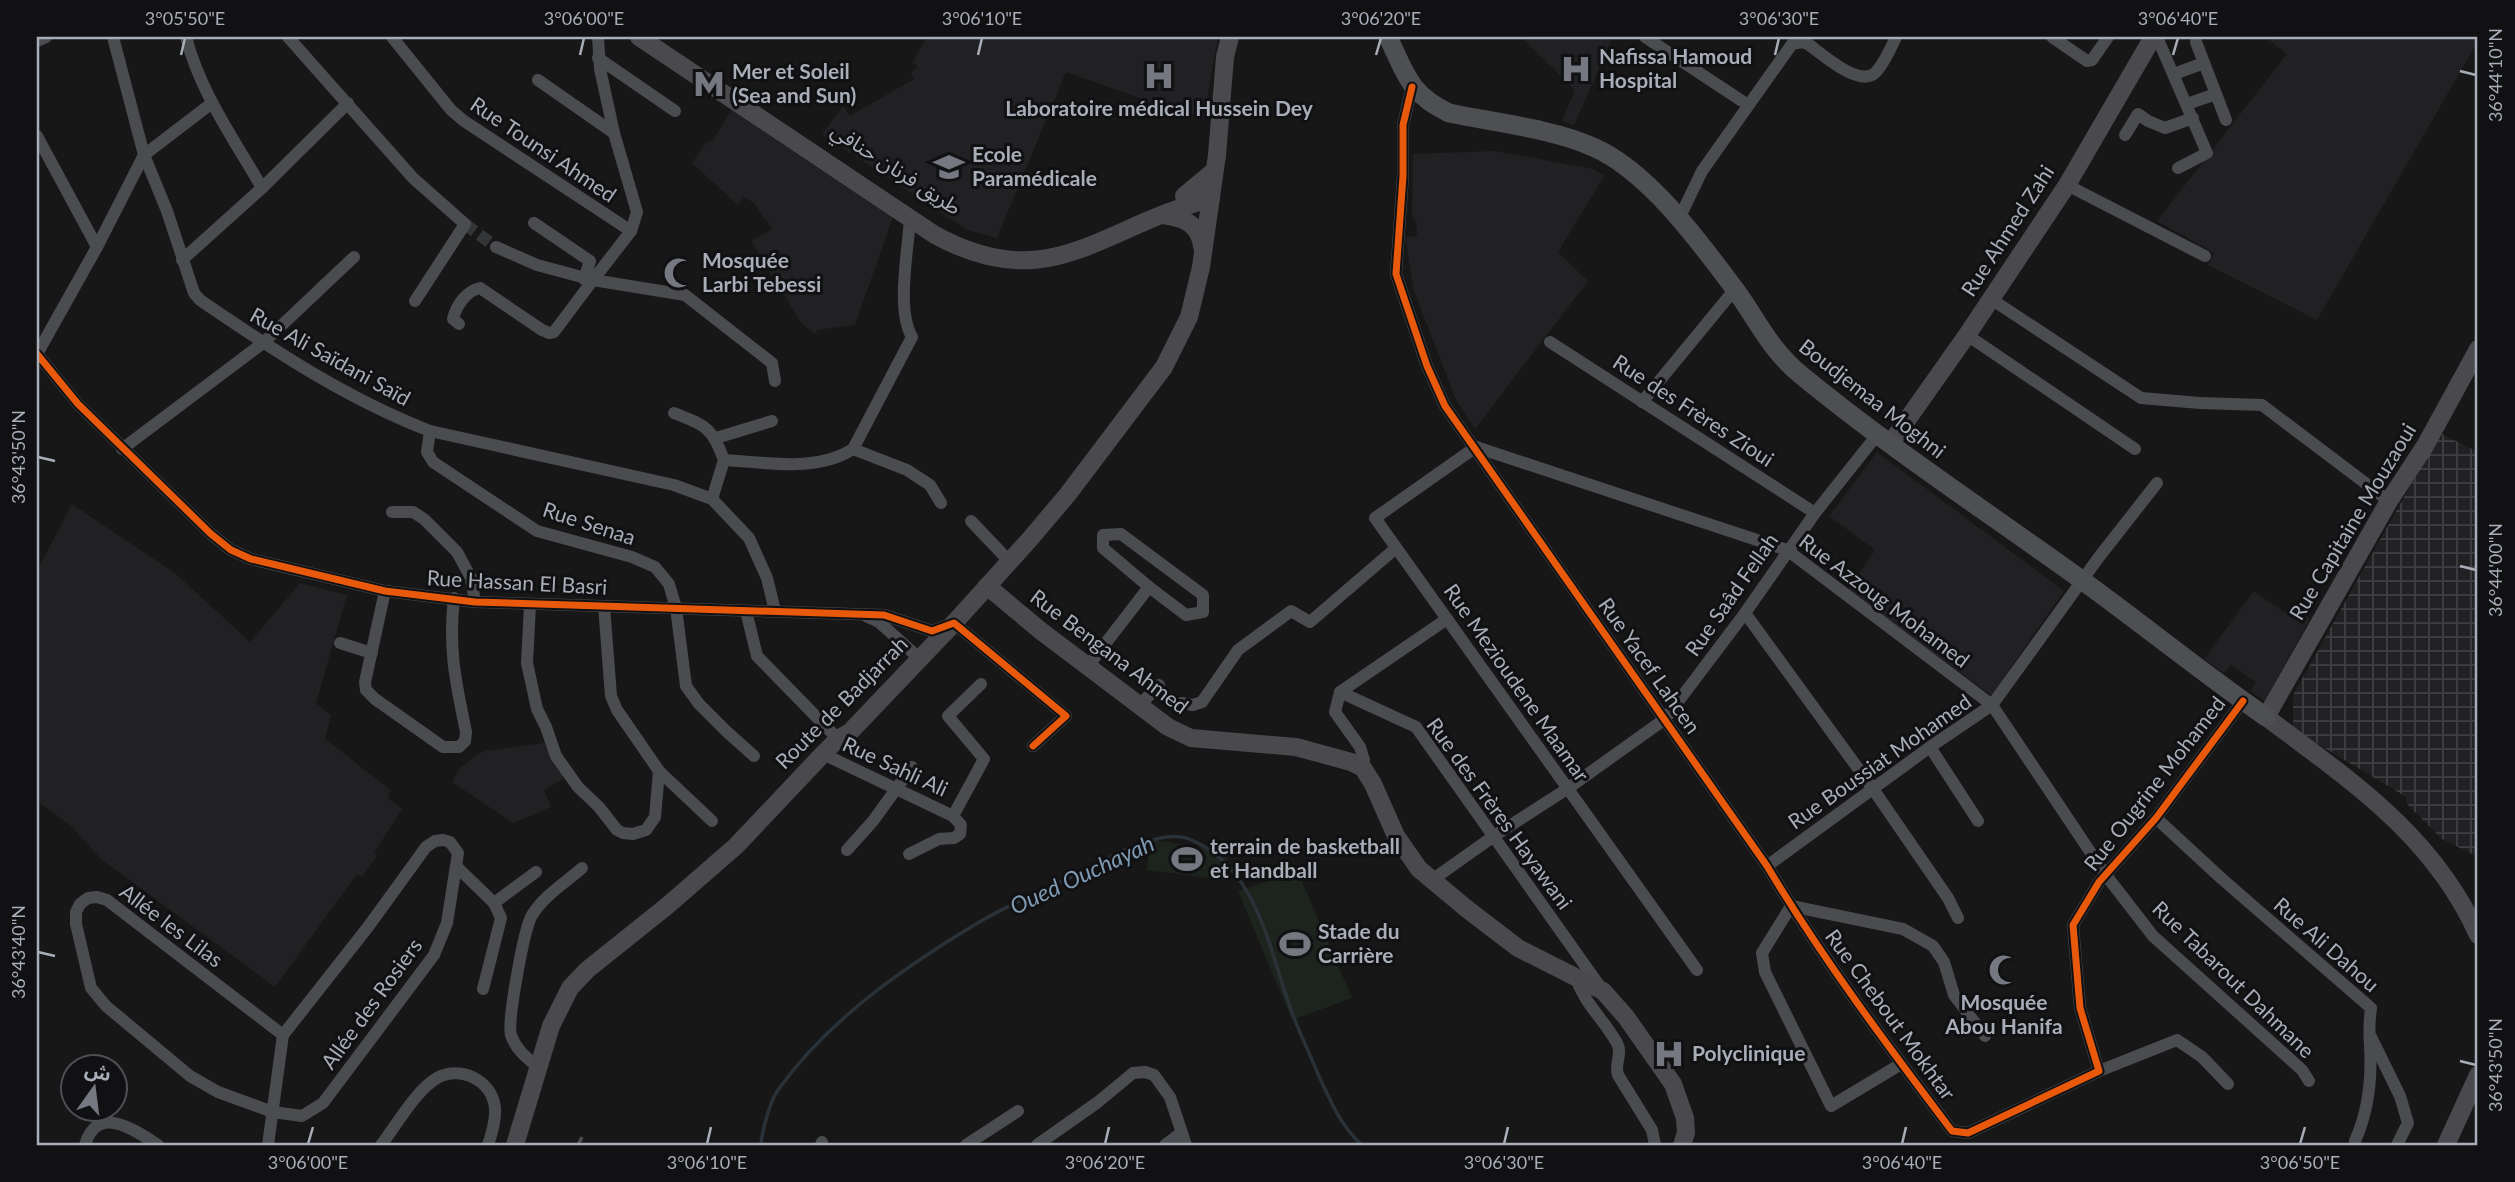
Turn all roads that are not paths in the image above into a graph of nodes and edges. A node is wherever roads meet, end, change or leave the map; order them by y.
1 (46, 37) edge
2 (113, 37) edge
3 (187, 37) edge
4 (288, 37) edge
5 (392, 37) edge
6 (597, 37) edge
7 (639, 37) edge
8 (656, 37) edge
9 (1230, 37) edge
10 (1388, 37) edge
11 (1645, 37) edge
12 (1896, 37) edge
13 (2052, 37) edge
14 (2108, 37) edge
15 (2155, 37) edge
16 (37, 41) edge
17 (2196, 42) dead end
18 (598, 58) junction
19 (2204, 63) junction
20 (2174, 74) junction
21 (538, 80) dead end
22 (1412, 88) junction
23 (2216, 94) junction
24 (212, 103) junction
25 (348, 103) junction
26 (2187, 104) junction
27 (1748, 105) junction
28 (675, 111) dead end
29 (2193, 118) junction
30 (2226, 120) dead end
31 (614, 133) junction
32 (2125, 135) dead end
33 (37, 136) edge
34 (144, 155) junction
35 (2178, 168) dead end
36 (1213, 178) junction
37 (2067, 185) junction
38 (262, 188) junction
39 (1163, 215) junction
40 (910, 219) junction
41 (1679, 219) junction
42 (534, 223) dead end
43 (631, 231) junction
44 (97, 247) junction
45 (496, 247) tunnel mouth
46 (2205, 256) dead end
47 (354, 257) dead end
48 (1203, 257) junction
49 (182, 260) junction
50 (589, 279) junction
51 (1735, 289) junction
52 (1992, 299) junction
53 (415, 301) dead end
54 (459, 324) dead end
55 (1967, 335) junction
56 (1550, 342) dead end
57 (263, 343) junction
58 (2478, 349) edge
59 (37, 354) edge
60 (775, 381) dead end
61 (1642, 402) junction
62 (674, 413) dead end
63 (772, 421) dead end
64 (430, 431) junction
65 (716, 438) junction
66 (1883, 439) junction
67 (1476, 447) junction
68 (122, 449) junction
69 (853, 449) junction
70 (2135, 449) dead end
71 (724, 460) junction
72 (2157, 483) dead end
73 (712, 499) junction
74 (2389, 500) junction
75 (941, 503) dead end
76 (392, 512) dead end
77 (1815, 513) junction
78 (971, 520) dead end
79 (1396, 548) junction
80 (1787, 550) junction
81 (1010, 562) junction
82 (2084, 581) junction
83 (987, 586) junction
84 (1149, 587) junction
85 (385, 591) junction
86 (454, 598) junction
87 (475, 602) junction
88 (530, 605) junction
89 (604, 606) junction
90 (676, 608) junction
91 (746, 611) junction
92 (775, 611) junction
93 (1745, 613) junction
94 (863, 614) junction
95 (1447, 619) junction
96 (954, 623) junction
97 (340, 643) dead end
98 (372, 653) junction
99 (920, 659) junction
100 (1088, 666) junction
101 (981, 684) dead end
102 (1159, 685) dead end
103 (1340, 692) junction
104 (2243, 701) junction
105 (1181, 703) dead end
106 (1992, 705) junction
107 (1139, 706) junction
108 (2266, 717) junction
109 (1665, 719) junction
110 (838, 739) junction
111 (1033, 746) dead end
112 (1930, 747) junction
113 (823, 754) junction
114 (754, 756) dead end
115 (1351, 762) junction
116 (912, 766) dead end
117 (659, 771) junction
118 (898, 789) junction
119 (1567, 789) junction
120 (1873, 789) junction
121 (953, 816) junction
122 (2156, 818) junction
123 (712, 821) dead end
124 (1978, 821) dead end
125 (1494, 836) junction
126 (847, 850) dead end
127 (909, 854) dead end
128 (1767, 866) junction
129 (457, 867) junction
130 (582, 868) dead end
131 (536, 872) dead end
132 (2105, 874) junction
133 (1432, 880) junction
134 (494, 903) junction
135 (1791, 906) junction
136 (1958, 918) dead end
137 (2478, 935) edge
138 (1697, 970) dead end
139 (1575, 976) junction
140 (483, 989) dead end
141 (1603, 991) junction
142 (2368, 1029) junction
143 (283, 1035) junction
144 (1985, 1036) dead end
145 (1901, 1064) junction
146 (539, 1068) junction
147 (2099, 1071) junction
148 (2478, 1075) edge
149 (2309, 1081) dead end
150 (2228, 1084) dead end
151 (2478, 1105) edge
152 (1018, 1111) dead end
153 (273, 1112) junction
154 (1183, 1139) edge
155 (2355, 1142) dead end
156 (85, 1145) edge
157 (158, 1145) edge
158 (268, 1145) edge
159 (381, 1145) edge
160 (488, 1145) edge
161 (515, 1145) edge
162 (966, 1145) edge
163 (1037, 1145) edge
164 (1165, 1145) edge
165 (1655, 1145) edge
166 (1682, 1145) edge
167 (2397, 1145) edge
168 (2446, 1145) edge

1 - 16 street
2 - 34 street, Rue Ali Saïdani Saïd
3 - 24 street
4 - 25 street
5 - 43 street, Rue Tounsi Ahmed
6 - 18 street
7 - 40 main road, طريق فرنان حنافي
8 - 36 main road, طريق فرنان حنافي
9 - 36 main road, Route de Badjarrah
10 - 22 main road, Boudjemaa Moghni
11 - 27 street
12 - 27 street
13 - 14 street
15 - 20 street
15 - 37 main road, Rue Ahmed Zahi
17 - 19 street
18 - 28 street
18 - 31 street
19 - 20 street
19 - 23 street
20 - 26 street
21 - 31 street
22 - 41 main road, Boudjemaa Moghni
22 - 67 street, Rue Yacef Lahcen
23 - 26 street
23 - 30 street
24 - 34 street
24 - 38 street
25 - 38 street
25 - 53 street
26 - 29 street
27 - 41 street
29 - 32 street
29 - 35 street
31 - 43 street
33 - 44 street
34 - 44 street
34 - 49 street, Rue Ali Saïdani Saïd
36 - 39 main road, طريق فرنان حنافي
36 - 48 main road, Route de Badjarrah
37 - 46 street
37 - 52 main road, Rue Ahmed Zahi
38 - 49 street
39 - 40 main road, طريق فرنان حنافي
39 - 48 main road
40 - 69 street
41 - 51 main road, Boudjemaa Moghni
42 - 50 street
43 - 50 street
44 - 59 street
45 - 50 street
47 - 57 street
48 - 81 main road, Route de Badjarrah
49 - 57 street, Rue Ali Saïdani Saïd
50 - 54 street
50 - 60 street
51 - 61 street
51 - 66 main road, Boudjemaa Moghni
52 - 55 main road, Rue Ahmed Zahi
52 - 74 street
55 - 66 main road, Rue Ahmed Zahi
55 - 70 street
56 - 61 street, Rue des Frères Zioui
57 - 64 street, Rue Ali Saïdani Saïd
57 - 68 street
58 - 74 main road, Rue Capitaine Mouzaoui
59 - 68 street, Rue Hassan El Basri
61 - 77 street, Rue des Frères Zioui
62 - 65 street
63 - 65 street
64 - 73 street, Rue Ali Saïdani Saïd
64 - 90 street, Rue Senaa
65 - 71 street
66 - 77 street, Rue Saâd Fellah
66 - 82 main road, Boudjemaa Moghni
67 - 79 street, Rue Mezioudene Maamar
67 - 80 street, Rue Azzoug Mohamed
67 - 109 street, Rue Yacef Lahcen
68 - 85 street, Rue Hassan El Basri
69 - 71 street
69 - 75 street
71 - 73 street
72 - 82 street, Rue Boussiat Mohamed
73 - 92 street, Rue Ali Saïdani Saïd
74 - 108 main road, Rue Capitaine Mouzaoui
76 - 87 street
77 - 80 street, Rue Saâd Fellah
78 - 81 street
79 - 95 street, Rue Mezioudene Maamar
79 - 105 street
80 - 93 street, Rue Saâd Fellah
80 - 106 street, Rue Azzoug Mohamed
81 - 83 main road, Route de Badjarrah
82 - 104 main road, Boudjemaa Moghni
82 - 106 street, Rue Boussiat Mohamed
83 - 96 main road, Route de Badjarrah
83 - 100 main road, Rue Bengana Ahmed
84 - 84 street
84 - 100 street
85 - 86 street, Rue Hassan El Basri
85 - 98 street
86 - 87 street, Rue Hassan El Basri
86 - 98 street
87 - 88 street, Rue Hassan El Basri
88 - 89 street, Rue Hassan El Basri
88 - 117 street
89 - 90 street, Rue Hassan El Basri
89 - 117 street
90 - 91 street, Rue Hassan El Basri
90 - 114 street
91 - 92 street, Rue Hassan El Basri
91 - 110 street
92 - 94 street, Rue Hassan El Basri
93 - 109 street, Rue Saâd Fellah
93 - 120 street
94 - 96 street, Rue Hassan El Basri
94 - 99 street
95 - 103 street
95 - 119 street, Rue Mezioudene Maamar
96 - 99 main road, Route de Badjarrah
96 - 111 street
97 - 98 street
99 - 110 main road, Route de Badjarrah
100 - 107 main road, Rue Bengana Ahmed
101 - 121 street, Rue Sahli Ali
102 - 107 street
103 - 115 street
103 - 125 street, Rue des Frères Hayawani
104 - 108 main road, Boudjemaa Moghni
104 - 122 street, Rue Ougrine Mohamed
106 - 112 street, Rue Boussiat Mohamed
106 - 132 street, Rue Azzoug Mohamed
107 - 115 main road, Rue Bengana Ahmed
108 - 137 main road
109 - 119 street, Rue Saâd Fellah
109 - 128 street, Rue Yacef Lahcen
110 - 113 main road, Route de Badjarrah
112 - 120 street, Rue Boussiat Mohamed
112 - 124 street
113 - 118 street, Rue Sahli Ali
113 - 146 main road, Route de Badjarrah
115 - 133 main road
116 - 118 street
117 - 123 street
118 - 121 street, Rue Sahli Ali
118 - 126 street
119 - 125 street, Rue Saâd Fellah
119 - 138 street, Rue Mezioudene Maamar
120 - 128 street, Rue Boussiat Mohamed
120 - 136 street
121 - 127 street
122 - 132 street, Rue Ougrine Mohamed
122 - 142 street, Rue Ali Dahou
125 - 133 street, Rue Saâd Fellah
125 - 141 street, Rue des Frères Hayawani
128 - 135 street, Rue Yacef Lahcen
129 - 134 street
129 - 143 street
129 - 153 street, Allée des Rosiers
130 - 146 street
131 - 134 street
132 - 147 street, Rue Ougrine Mohamed
132 - 149 street, Rue Tabarout Dahmane
133 - 139 main road
134 - 140 street
135 - 144 street
135 - 145 street, Rue Chebout Mokhtar
135 - 145 street
139 - 141 main road
139 - 165 street
141 - 166 main road
142 - 155 street, Rue Ali Dahou
142 - 167 street
143 - 153 street
143 - 153 street, Allée les Lilas
145 - 147 street, Rue Chebout Mokhtar
146 - 161 main road, Route de Badjarrah
147 - 150 street
148 - 168 main road
151 - 168 main road
152 - 162 street
153 - 158 street
154 - 163 street
154 - 164 street
156 - 157 street
159 - 160 street

